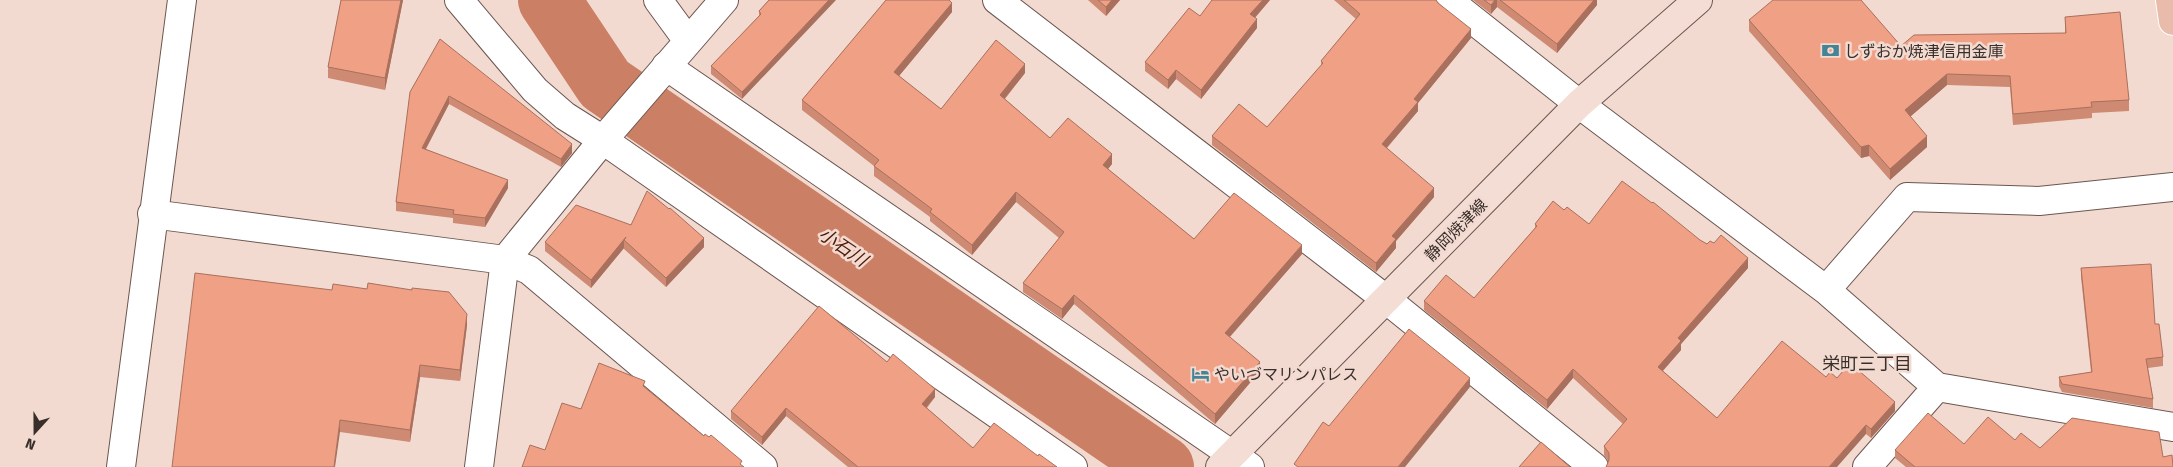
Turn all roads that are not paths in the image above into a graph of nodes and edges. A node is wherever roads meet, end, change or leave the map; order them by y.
1 (182, 0) edge
2 (459, 0) edge
3 (658, 0) edge
4 (724, 0) edge
5 (997, 0) edge
6 (1448, 0) edge
7 (1698, 0) edge
8 (2170, 0) edge
9 (2173, 21) edge
10 (688, 41) junction
11 (663, 70) junction
12 (1579, 104) junction
13 (608, 135) junction
14 (2173, 187) edge
15 (152, 214) junction
16 (505, 260) junction
17 (1826, 290) junction
18 (1387, 300) junction
19 (1937, 387) junction
20 (2173, 427) edge
21 (1232, 463) edge
22 (120, 467) edge
23 (479, 467) edge
24 (763, 467) edge
25 (1073, 467) edge
26 (1594, 467) edge
27 (1867, 467) edge

1 - 15 street
2 - 13 street
3 - 10 street
4 - 10 street
5 - 18 street
6 - 12 street
7 - 12 main road, 静岡焼津線
8 - 9 main road
10 - 11 street
11 - 13 street
11 - 21 street
12 - 17 street
12 - 18 main road, 静岡焼津線
13 - 16 street
13 - 25 street
14 - 17 street
15 - 16 street
15 - 22 street
16 - 23 street
16 - 24 street
17 - 19 street
18 - 21 main road, 静岡焼津線
18 - 26 street
19 - 20 street
19 - 27 street

